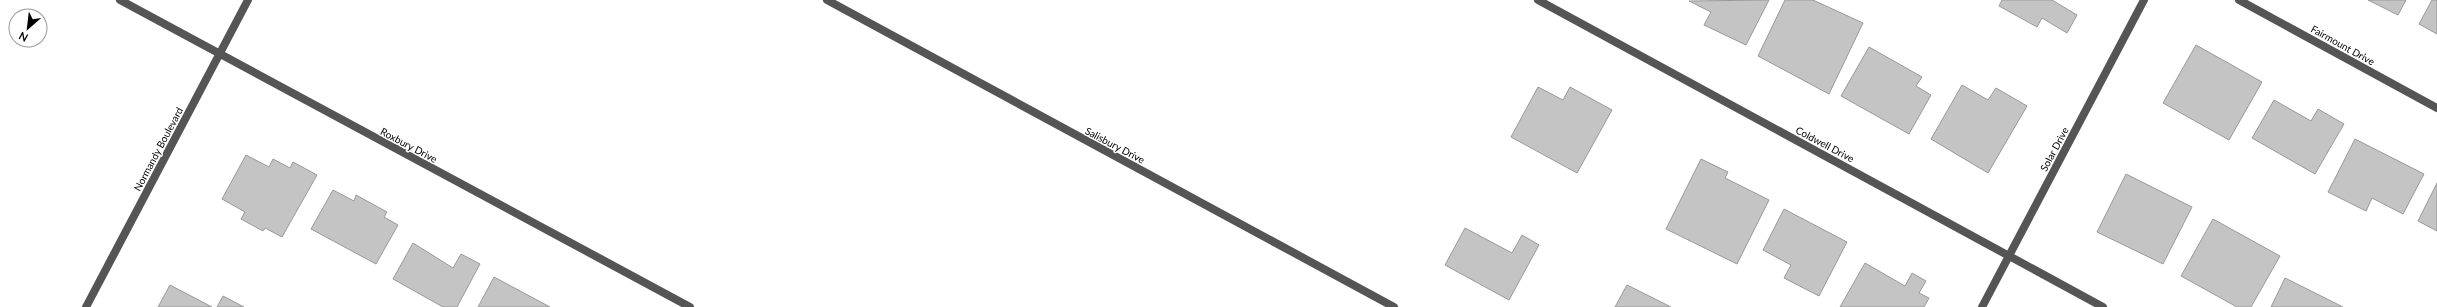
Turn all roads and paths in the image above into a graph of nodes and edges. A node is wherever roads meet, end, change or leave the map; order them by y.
1 (120, 0) edge
2 (248, 0) edge
3 (827, 0) edge
4 (1538, 0) edge
5 (2144, 0) edge
6 (2239, 0) edge
7 (219, 54) junction
8 (2437, 108) edge
9 (2010, 256) junction
10 (86, 307) edge
11 (690, 307) edge
12 (1394, 307) edge
13 (1982, 307) edge
14 (2103, 307) edge

1 - 7 street, Roxbury Drive
2 - 7 street, Normandy Boulevard
3 - 12 street, Salisbury Drive
4 - 9 street, Coldwell Drive
5 - 9 street, Solar Drive
6 - 8 street, Fairmount Drive
7 - 10 street, Normandy Boulevard
7 - 11 street, Roxbury Drive
9 - 13 street, Solar Drive
9 - 14 street, Coldwell Drive

